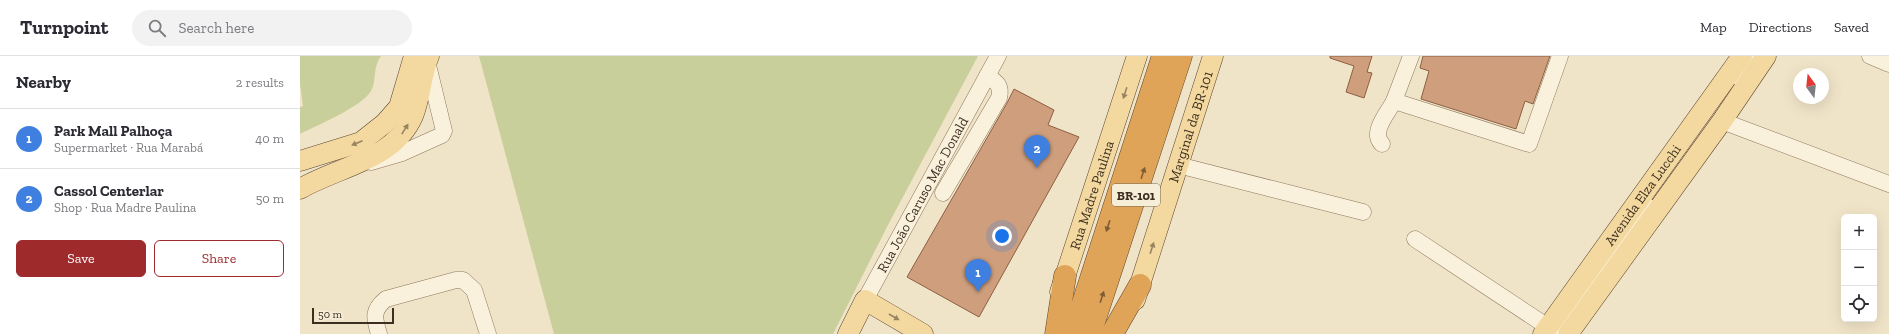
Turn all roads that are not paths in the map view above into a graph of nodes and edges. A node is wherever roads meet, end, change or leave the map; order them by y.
1 (998, 56) edge
2 (1137, 56) edge
3 (1163, 56) edge
4 (1181, 56) edge
5 (1213, 56) edge
6 (1411, 56) edge
7 (1560, 56) edge
8 (1742, 56) edge
9 (1754, 56) edge
10 (1766, 56) edge
11 (1870, 56) edge
12 (423, 58) edge
13 (1889, 64) edge
14 (987, 76) junction
15 (1394, 101) junction
16 (1722, 121) junction
17 (1382, 144) dead end
18 (300, 161) edge
19 (1178, 165) junction
20 (348, 167) junction
21 (1889, 184) edge
22 (300, 189) edge
23 (943, 193) dead end
24 (1364, 212) dead end
25 (1625, 237) junction
26 (1415, 240) dead end
27 (1065, 276) junction
28 (1140, 285) junction
29 (865, 300) junction
30 (1549, 332) edge
31 (379, 334) edge
32 (488, 334) edge
33 (848, 334) edge
34 (923, 334) edge
35 (1046, 334) edge
36 (1056, 334) edge
37 (1073, 334) edge
38 (1090, 334) edge
39 (1112, 334) edge
40 (1124, 334) edge
41 (1568, 334) edge

1 - 14 street, Rua João Caruso Mac Donald
2 -> 27 main road, Rua Madre Paulina
3 -> 37 highway, BR-101
38 -> 4 highway, BR-101
5 - 19 main road, Marginal da BR-101
6 - 15 street
7 - 15 street
8 - 25 main road, Avenida Elza Lucchi
9 - 25 street
10 - 16 main road, Avenida Elza Lucchi
11 - 13 street
12 -> 18 main road
20 -> 12 main road
12 - 20 street
14 - 23 street
14 - 29 street, Rua João Caruso Mac Donald
15 - 17 street
16 - 21 street
16 - 25 main road, Avenida Elza Lucchi
19 - 24 street
28 -> 19 main road, Marginal da BR-101
20 - 22 main road
25 - 30 main road, Avenida Elza Lucchi
25 - 41 main road, Avenida Elza Lucchi
26 - 30 street
27 - 35 main road, Rua Madre Paulina
27 - 36 highway
28 - 39 highway
28 - 40 main road, Marginal da BR-101
29 - 33 main road, Rua João Caruso Mac Donald
29 -> 34 main road
31 - 32 street

